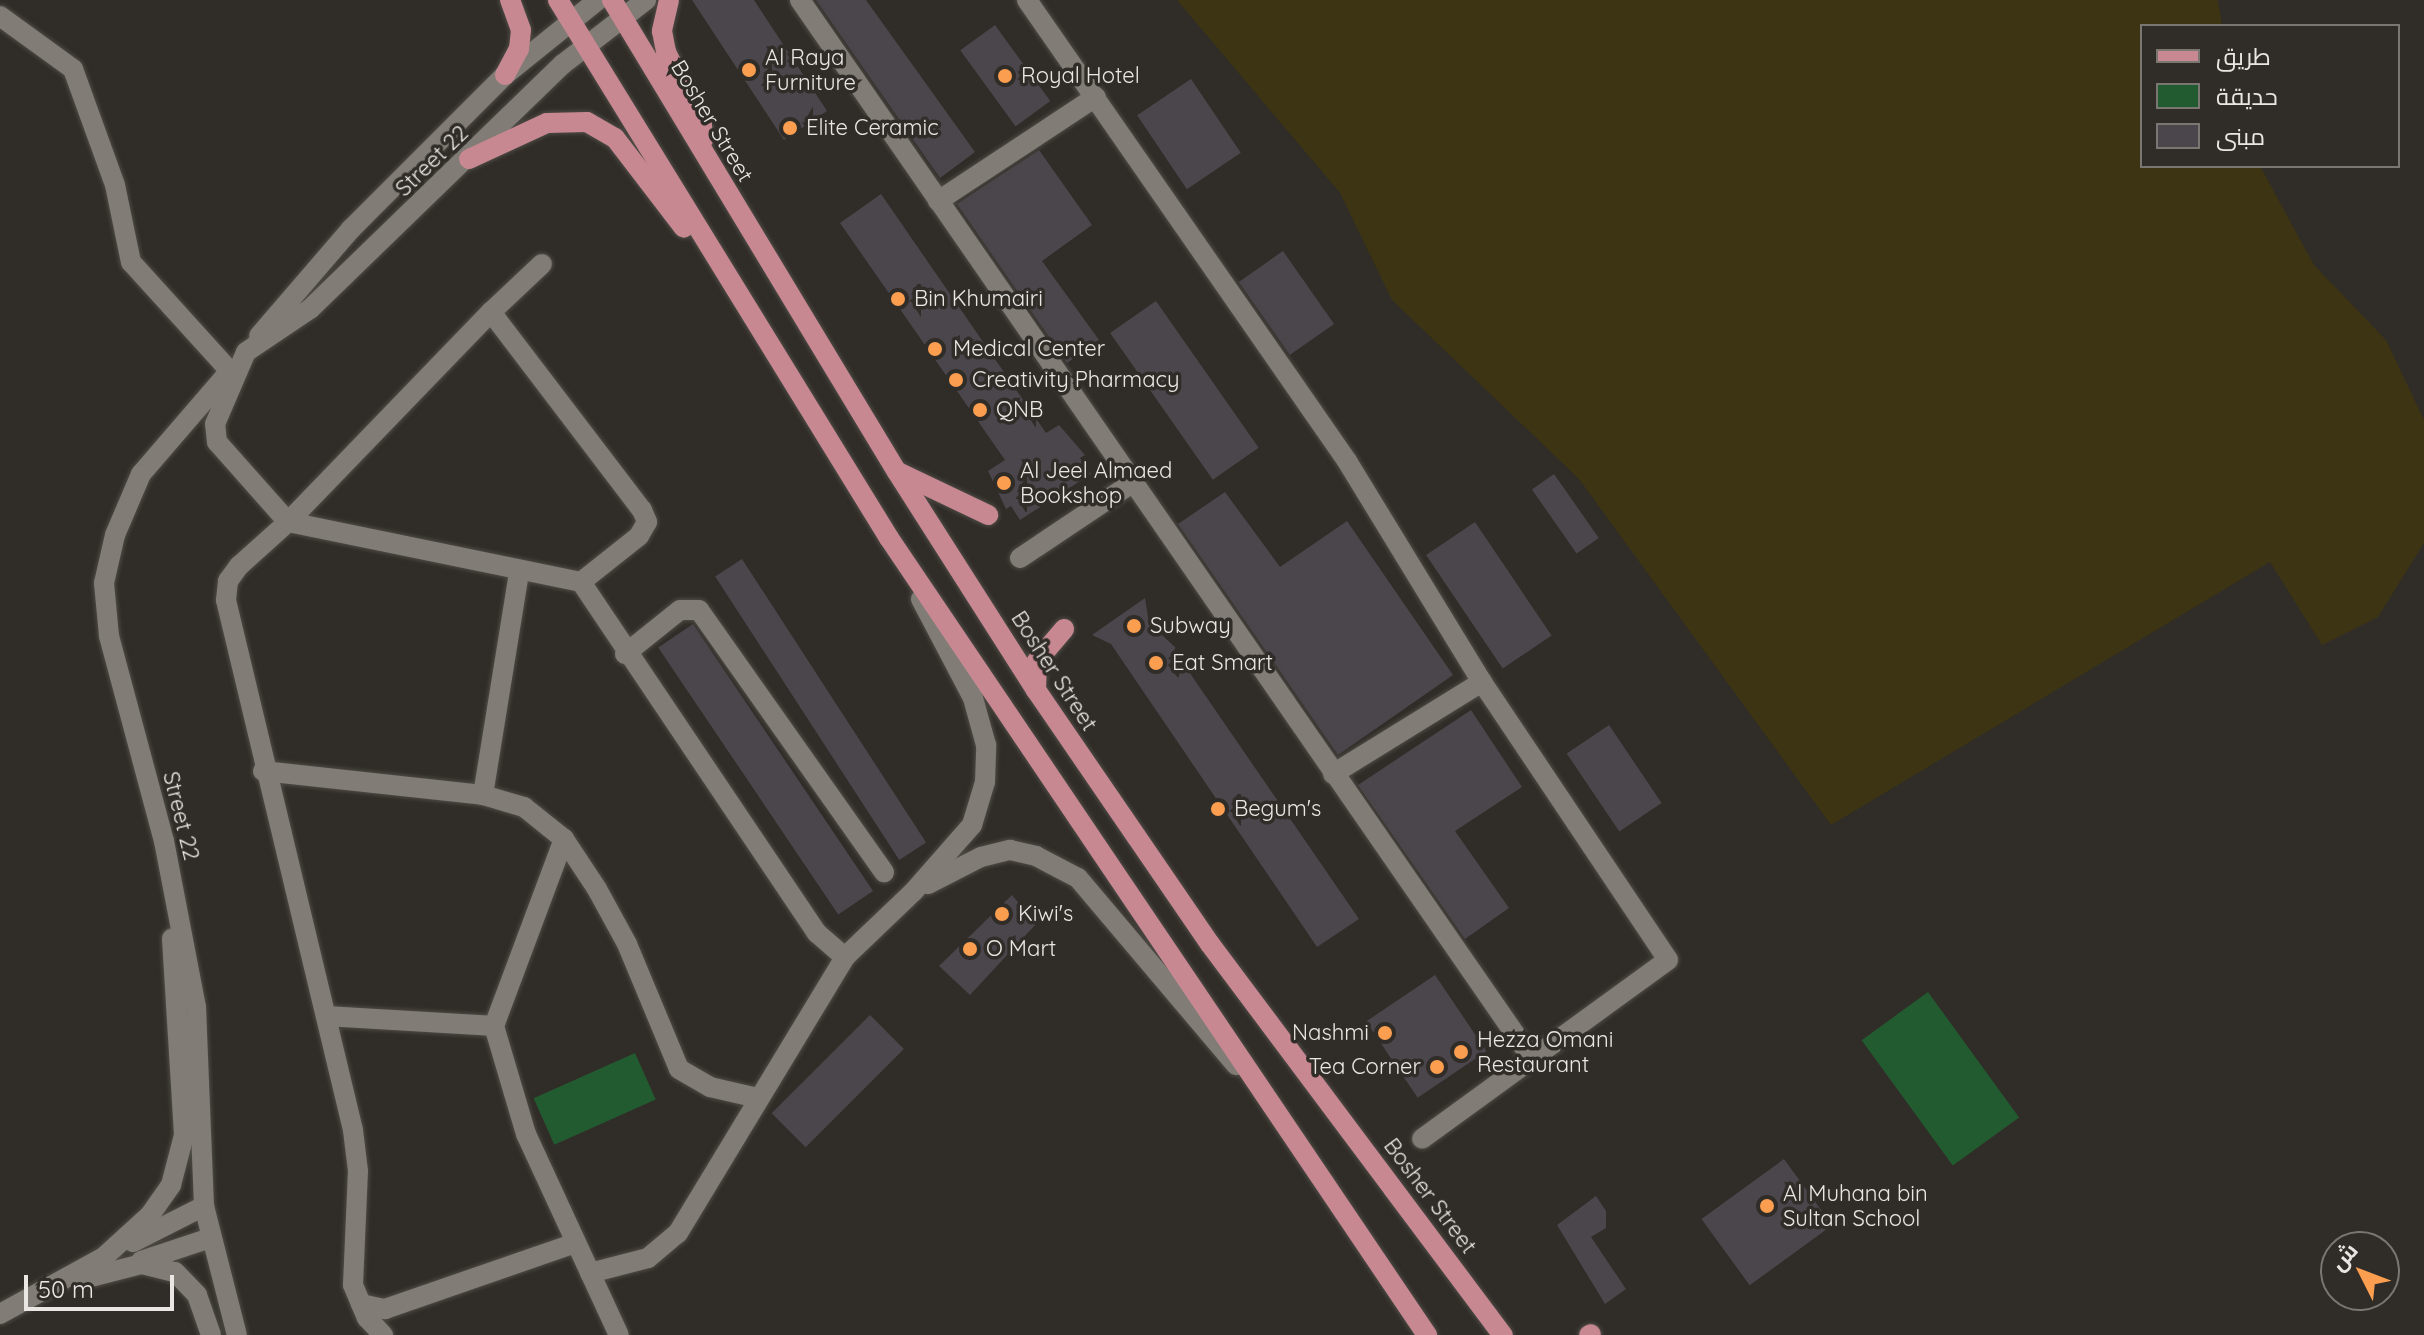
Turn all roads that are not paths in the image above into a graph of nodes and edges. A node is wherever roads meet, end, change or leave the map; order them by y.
1 (510, 0) edge
2 (558, 0) edge
3 (598, 0) edge
4 (612, 0) edge
5 (646, 0) edge
6 (669, 0) edge
7 (800, 0) edge
8 (1027, 0) edge
9 (0, 16) edge
10 (571, 19) junction
11 (622, 19) junction
12 (586, 44) junction
13 (505, 75) junction
14 (1096, 97) junction
15 (704, 156) junction
16 (469, 159) junction
17 (938, 201) junction
18 (542, 264) dead end
19 (491, 312) junction
20 (756, 326) junction
21 (246, 352) junction
22 (230, 371) junction
23 (897, 472) junction
24 (1135, 481) junction
25 (988, 515) dead end
26 (288, 522) junction
27 (889, 538) junction
28 (1020, 558) dead end
29 (519, 572) junction
30 (581, 582) junction
31 (1064, 629) dead end
32 (625, 654) junction
33 (1482, 682) junction
34 (1036, 690) junction
35 (263, 771) junction
36 (1333, 774) junction
37 (483, 795) junction
38 (564, 839) junction
39 (164, 841) junction
40 (884, 872) dead end
41 (914, 891) junction
42 (845, 957) junction
43 (327, 1016) junction
44 (494, 1026) junction
45 (1533, 1060) junction
46 (1262, 1096) junction
47 (758, 1098) junction
48 (1422, 1139) dead end
49 (204, 1206) junction
50 (210, 1238) junction
51 (573, 1244) junction
52 (104, 1257) junction
53 (126, 1266) junction
54 (590, 1273) junction
55 (60, 1286) junction
56 (361, 1304) junction
57 (1484, 1307) junction
58 (0, 1314) edge
59 (211, 1335) edge
60 (237, 1335) edge
61 (383, 1335) edge
62 (619, 1335) edge
63 (1427, 1335) edge
64 (1503, 1335) edge
65 (1515, 1335) edge

1 - 13 main road
2 - 10 main road
3 - 10 street, Street 22
4 - 11 main road, Bosher Street
5 - 11 street, Street 22
6 - 15 main road
7 - 17 street
8 - 14 street
9 - 22 street
10 - 12 main road
10 - 13 street, Street 22
11 - 12 street, Street 22
11 - 15 main road, Bosher Street
12 - 16 street, Street 22
12 - 20 main road
13 - 21 street, Street 22
14 - 17 street
14 - 33 street
15 - 23 main road, Bosher Street
16 - 20 main road
16 - 21 street, Street 22
17 - 24 street
18 - 19 street
19 - 26 street
19 - 30 street
20 - 27 main road
21 - 22 street, Street 22
21 - 26 street
22 - 39 street, Street 22
23 - 25 main road
23 - 34 main road, Bosher Street
24 - 28 street
24 - 36 street
26 - 29 street
26 - 35 street
27 - 41 street
27 - 46 main road
29 - 30 street
29 - 37 street
30 - 32 street
31 - 34 main road
32 - 40 street
32 - 42 street
33 - 36 street
33 - 45 street
34 - 57 main road, Bosher Street
35 - 37 street
35 - 43 street
36 - 45 street
37 - 38 street
38 - 44 street
38 - 47 street
39 - 49 street, Street 22
39 - 52 street
41 - 42 street
41 - 46 street
42 - 47 street
43 - 44 street
43 - 56 street
44 - 51 street
45 - 48 street
46 - 63 main road
47 - 54 street
49 - 50 street, Street 22
49 - 52 street
50 - 53 street
50 - 60 street, Street 22
51 - 54 street
51 - 56 street
52 - 55 street
53 - 55 street
53 - 59 street
54 - 62 street
55 - 58 street
56 - 61 street
57 - 64 main road, Bosher Street
57 - 65 main road

